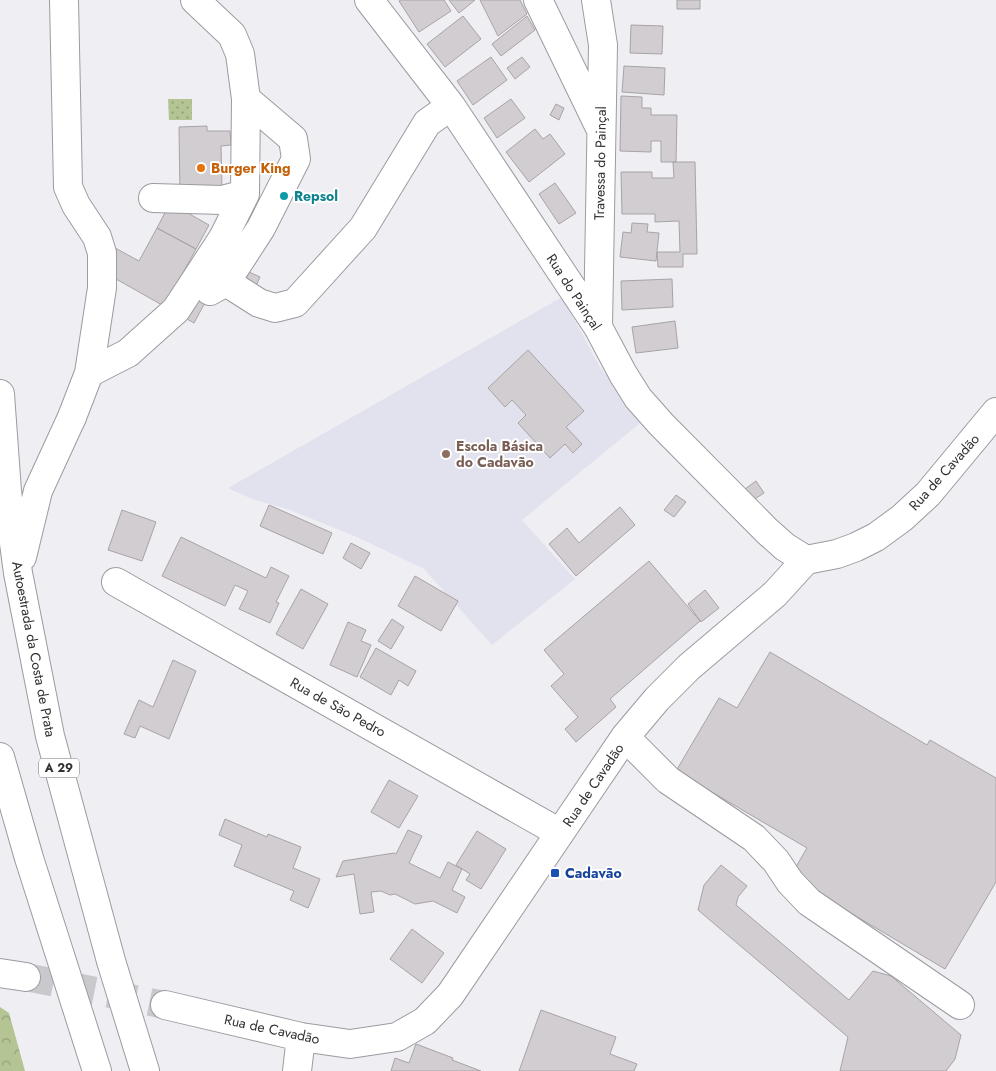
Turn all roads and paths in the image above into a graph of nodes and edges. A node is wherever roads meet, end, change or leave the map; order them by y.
1 (64, 0) edge
2 (195, 0) edge
3 (369, 0) edge
4 (538, 0) edge
5 (596, 0) edge
6 (246, 99) junction
7 (450, 106) junction
8 (600, 130) junction
9 (245, 194) junction
10 (153, 198) dead end
11 (226, 282) junction
12 (176, 310) junction
13 (598, 327) junction
14 (89, 373) junction
15 (0, 394) edge
16 (996, 412) edge
17 (806, 560) junction
18 (18, 573) junction
19 (116, 582) dead end
20 (625, 737) junction
21 (0, 757) edge
22 (560, 833) junction
23 (0, 973) edge
24 (26, 977) tunnel mouth
25 (165, 1005) tunnel mouth
26 (960, 1005) dead end
27 (301, 1037) junction
28 (97, 1071) edge
29 (144, 1071) edge
30 (297, 1071) edge

1 - 14 main road
2 - 6 main road
3 - 7 main road, Rua do Painçal
4 - 8 main road
5 - 8 main road, Travessa do Painçal
6 - 9 main road
6 - 11 main road
7 - 11 main road
7 - 13 main road, Rua do Painçal
8 - 13 main road, Travessa do Painçal
9 - 10 main road
9 - 12 main road
11 - 12 main road
12 - 14 main road
13 - 17 main road, Rua do Painçal
14 - 18 main road
15 - 18 main road, Autoestrada da Costa de Prata / A 29
16 - 17 main road, Rua de Cavadão
17 - 20 main road, Rua de Cavadão
18 - 29 main road, Autoestrada da Costa de Prata / A 29
19 - 22 main road, Rua de São Pedro
20 - 22 main road, Rua de Cavadão
20 - 26 main road
21 - 28 main road
22 - 27 main road, Rua de Cavadão
23 - 24 main road
25 - 27 main road, Rua de Cavadão
27 - 30 main road

